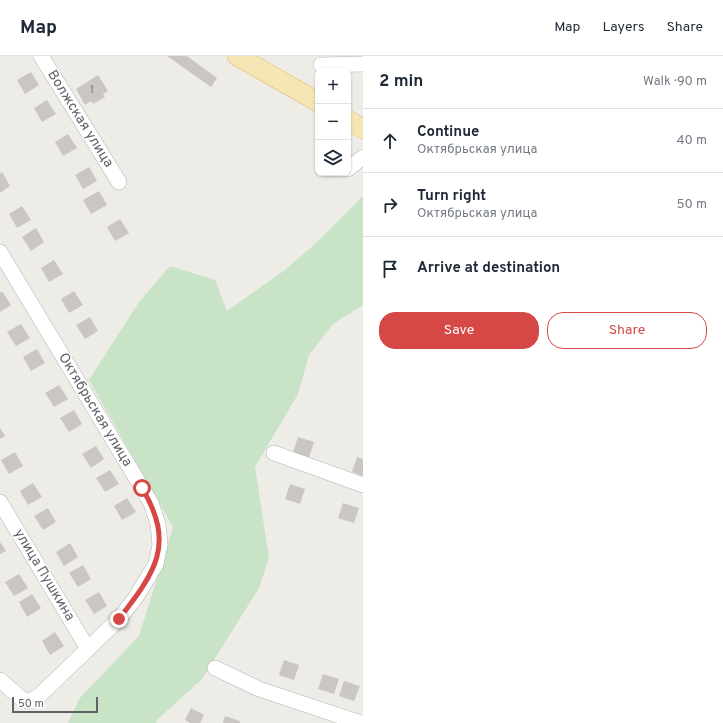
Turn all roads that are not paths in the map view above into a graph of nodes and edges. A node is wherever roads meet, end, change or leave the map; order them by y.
1 (41, 56) edge
2 (237, 56) edge
3 (337, 64) edge
4 (363, 64) edge
5 (321, 65) dead end
6 (315, 100) edge
7 (351, 122) edge
8 (363, 129) edge
9 (363, 157) edge
10 (351, 166) edge
11 (119, 182) dead end
12 (0, 252) edge
13 (274, 454) dead end
14 (363, 485) edge
15 (0, 502) edge
16 (88, 649) junction
17 (215, 668) dead end
18 (0, 680) edge
19 (361, 723) edge

1 - 11 street, Волжская улица
2 - 6 main road
3 - 4 street
3 - 5 street
7 - 8 main road
9 - 10 street
12 - 16 street, Октябрьская улица
13 - 14 street
15 - 16 street, улица Пушкина
16 - 18 street, Октябрьская улица
17 - 19 street

